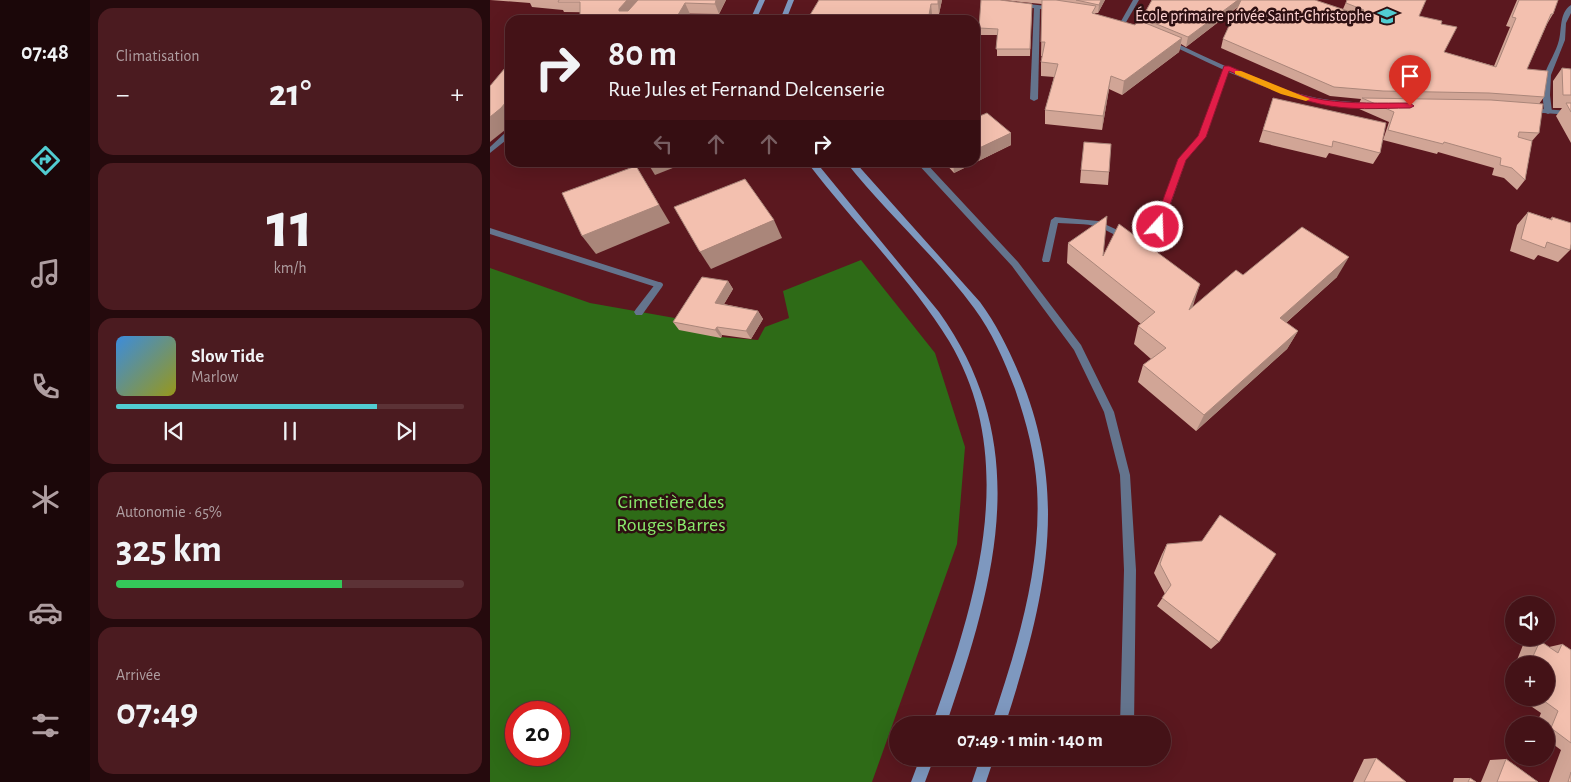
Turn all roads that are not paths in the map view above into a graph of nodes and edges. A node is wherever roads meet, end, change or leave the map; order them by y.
1 (762, 0) edge
2 (791, 0) edge
3 (1136, 0) edge
4 (1010, 4) edge
5 (1037, 7) junction
6 (1571, 7) edge
7 (1065, 10) edge
8 (755, 15) edge
9 (785, 15) edge
10 (1115, 20) edge
11 (1124, 23) junction
12 (1132, 26) edge
13 (1165, 40) edge
14 (1227, 67) junction
15 (1034, 99) dead end
16 (1381, 106) edge
17 (1520, 108) edge
18 (1548, 112) junction
19 (1571, 113) edge
20 (505, 138) edge
21 (490, 151) edge
22 (815, 167) edge
23 (854, 167) edge
24 (925, 167) edge
25 (490, 231) edge
26 (1046, 260) dead end
27 (639, 312) dead end
28 (942, 716) edge
29 (1001, 716) edge
30 (1127, 716) edge
31 (924, 766) edge
32 (984, 766) edge
33 (918, 782) edge
34 (979, 782) edge

1 - 8 main road
2 - 9 main road
3 - 11 street
4 - 5 street
5 - 7 street
5 - 15 street
6 - 18 street
10 - 11 street
11 - 12 street
13 - 14 street
14 - 16 street
14 - 26 street
17 - 18 street
18 - 19 street
20 - 21 street
22 - 28 main road
23 - 29 main road
24 - 30 street
25 - 27 street
31 - 33 main road
32 - 34 main road

